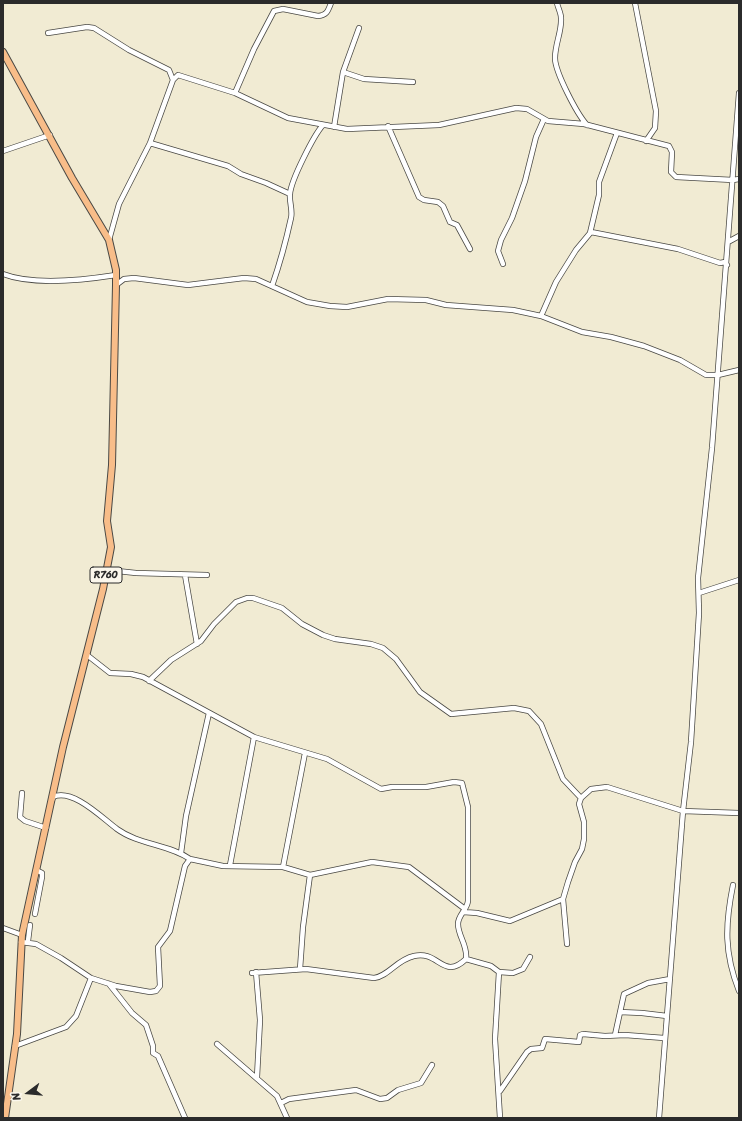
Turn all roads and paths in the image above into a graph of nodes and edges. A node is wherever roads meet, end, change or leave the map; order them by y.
1 (331, 3) edge
2 (557, 3) edge
3 (635, 3) edge
4 (359, 28) dead end
5 (48, 33) dead end
6 (3, 52) edge
7 (343, 72) junction
8 (173, 80) junction
9 (413, 82) dead end
10 (235, 93) junction
11 (739, 93) edge
12 (544, 119) junction
13 (323, 125) junction
14 (388, 126) junction
15 (589, 126) junction
16 (334, 127) junction
17 (616, 134) junction
18 (50, 135) junction
19 (646, 141) junction
20 (150, 143) junction
21 (3, 151) edge
22 (739, 179) edge
23 (733, 180) junction
24 (290, 194) junction
25 (590, 233) junction
26 (739, 236) edge
27 (109, 240) junction
28 (728, 242) junction
29 (470, 249) dead end
30 (503, 264) dead end
31 (727, 265) junction
32 (3, 274) edge
33 (116, 275) junction
34 (116, 285) junction
35 (272, 286) junction
36 (540, 316) junction
37 (739, 370) edge
38 (718, 375) junction
39 (108, 570) junction
40 (185, 575) junction
41 (207, 575) dead end
42 (739, 580) edge
43 (699, 593) junction
44 (197, 644) junction
45 (87, 655) junction
46 (149, 681) junction
47 (209, 713) junction
48 (254, 737) junction
49 (305, 753) junction
50 (22, 793) dead end
51 (581, 798) junction
52 (51, 802) junction
53 (683, 811) junction
54 (739, 813) edge
55 (46, 828) junction
56 (181, 853) junction
57 (190, 858) junction
58 (230, 865) junction
59 (283, 867) junction
60 (36, 870) junction
61 (310, 874) junction
62 (733, 885) dead end
63 (563, 899) junction
64 (464, 910) junction
65 (35, 914) dead end
66 (30, 924) dead end
67 (3, 928) edge
68 (22, 935) junction
69 (24, 942) junction
70 (567, 944) dead end
71 (530, 957) dead end
72 (466, 959) junction
73 (300, 970) junction
74 (500, 972) junction
75 (91, 978) junction
76 (670, 979) junction
77 (109, 984) junction
78 (739, 991) edge
79 (620, 1012) junction
80 (667, 1016) junction
81 (615, 1035) junction
82 (664, 1038) junction
83 (217, 1044) dead end
84 (15, 1046) junction
85 (432, 1066) dead end
86 (257, 1077) junction
87 (500, 1091) junction
88 (281, 1103) junction
89 (5, 1118) edge
90 (185, 1118) edge
91 (287, 1118) edge
92 (500, 1118) edge
93 (659, 1118) edge

1 - 10 street
2 - 15 street
3 - 19 street
4 - 7 street
5 - 8 street
6 - 18 main road, R760
7 - 9 street
7 - 16 street
8 - 10 street
8 - 20 street
10 - 13 street
11 - 23 street
12 - 14 street
12 - 15 street
12 - 30 street
13 - 16 street
13 - 24 street
14 - 16 street
14 - 29 street
15 - 17 street
17 - 19 street
17 - 25 street
18 - 21 street
18 - 27 main road, R760
19 - 23 street
20 - 24 street
20 - 27 street
22 - 23 street
23 - 28 street
24 - 35 street
25 - 31 street
25 - 36 street
26 - 28 street
27 - 33 main road, R760
28 - 31 street
31 - 38 street
32 - 33 street
33 - 34 main road, R760
34 - 35 street
34 - 39 main road, R760
35 - 36 street
36 - 38 street
37 - 38 street
38 - 43 street
39 - 40 street
39 - 45 main road, R760
40 - 41 street
40 - 44 street
42 - 43 street
43 - 53 street
44 - 46 street
44 - 51 street
45 - 46 street
45 - 52 main road, R760
46 - 47 street
47 - 48 street
47 - 56 street
48 - 49 street
48 - 58 street
49 - 59 street
49 - 64 street
50 - 55 street
51 - 53 street
51 - 63 street
52 - 55 main road, R760
52 - 56 street
53 - 54 street
53 - 76 street
55 - 60 main road, R760
56 - 57 street
57 - 58 street
57 - 77 street
58 - 59 street
59 - 61 street
60 - 65 street
60 - 68 main road, R760
61 - 64 street
61 - 73 street
62 - 78 street
63 - 64 street
63 - 70 street
64 - 72 street
66 - 69 street
67 - 68 street
68 - 69 main road, R760
69 - 75 street
69 - 84 main road, R760
71 - 74 street
72 - 73 street
72 - 74 street
73 - 86 street
74 - 87 street
75 - 77 street
75 - 84 street
76 - 79 street
76 - 80 street
77 - 90 street
79 - 80 street
79 - 81 street
80 - 82 street
81 - 82 street
81 - 87 street
82 - 93 street
83 - 86 street
84 - 89 main road, R760
85 - 88 street
86 - 88 street
87 - 92 street
88 - 91 street

